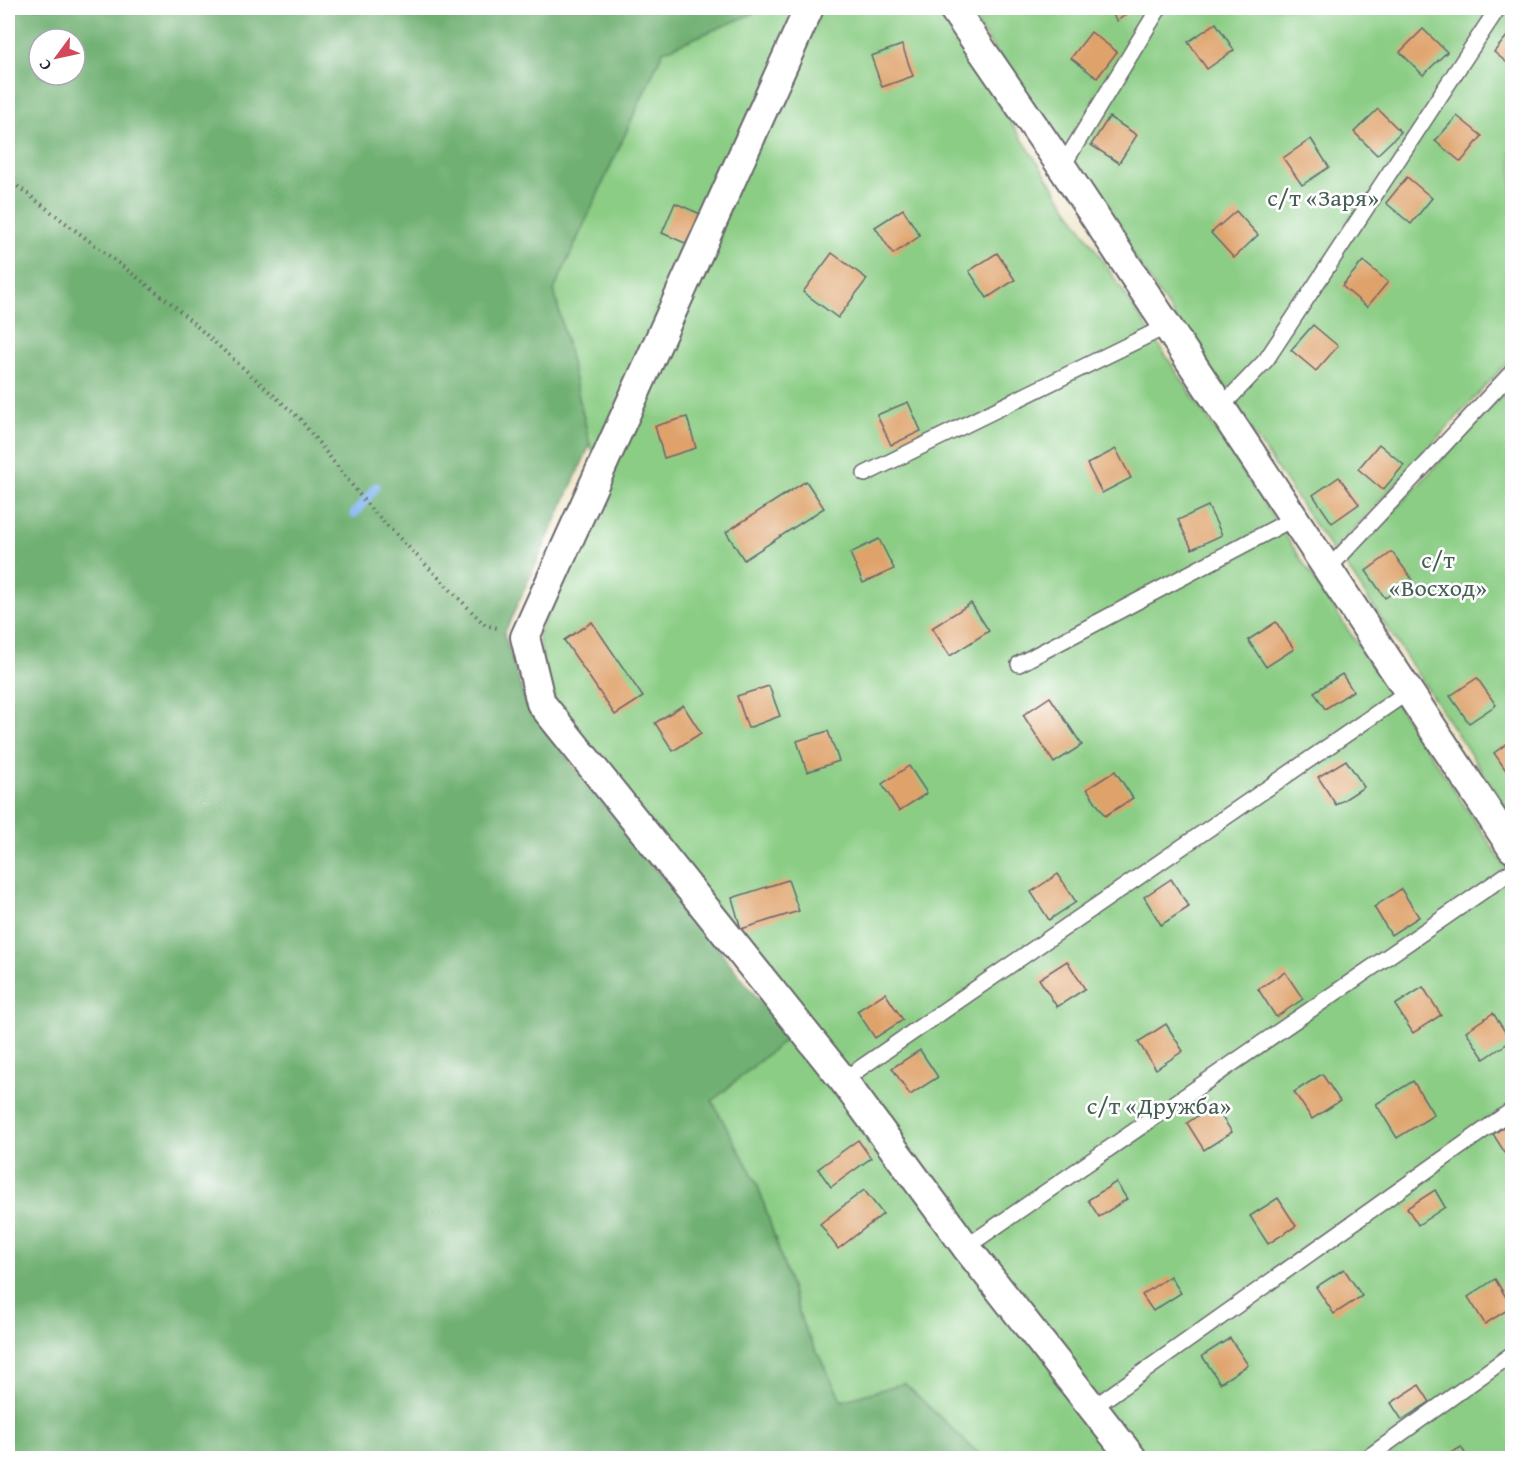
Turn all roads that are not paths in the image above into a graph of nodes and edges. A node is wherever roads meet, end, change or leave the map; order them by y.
1 (809, 8) edge
2 (953, 8) edge
3 (1159, 8) edge
4 (1498, 8) edge
5 (1062, 167) junction
6 (1167, 326) junction
7 (1512, 372) edge
8 (1221, 407) junction
9 (866, 474) dead end
10 (1294, 518) junction
11 (1328, 569) junction
12 (1019, 664) dead end
13 (1409, 691) junction
14 (1512, 848) edge
15 (1512, 871) edge
16 (843, 1080) junction
17 (1512, 1110) edge
18 (966, 1246) junction
19 (1512, 1354) edge
20 (1091, 1409) junction
21 (1132, 1458) edge
22 (1367, 1458) edge

1 - 16 street
2 - 5 street
3 - 5 lane
4 - 8 lane
5 - 6 street
6 - 8 street
6 - 9 lane
7 - 11 lane
8 - 10 street
10 - 11 street
10 - 12 lane
11 - 13 street
13 - 14 street
13 - 16 lane
15 - 18 lane
16 - 18 street
17 - 20 lane
18 - 20 street
19 - 22 lane
20 - 21 street

